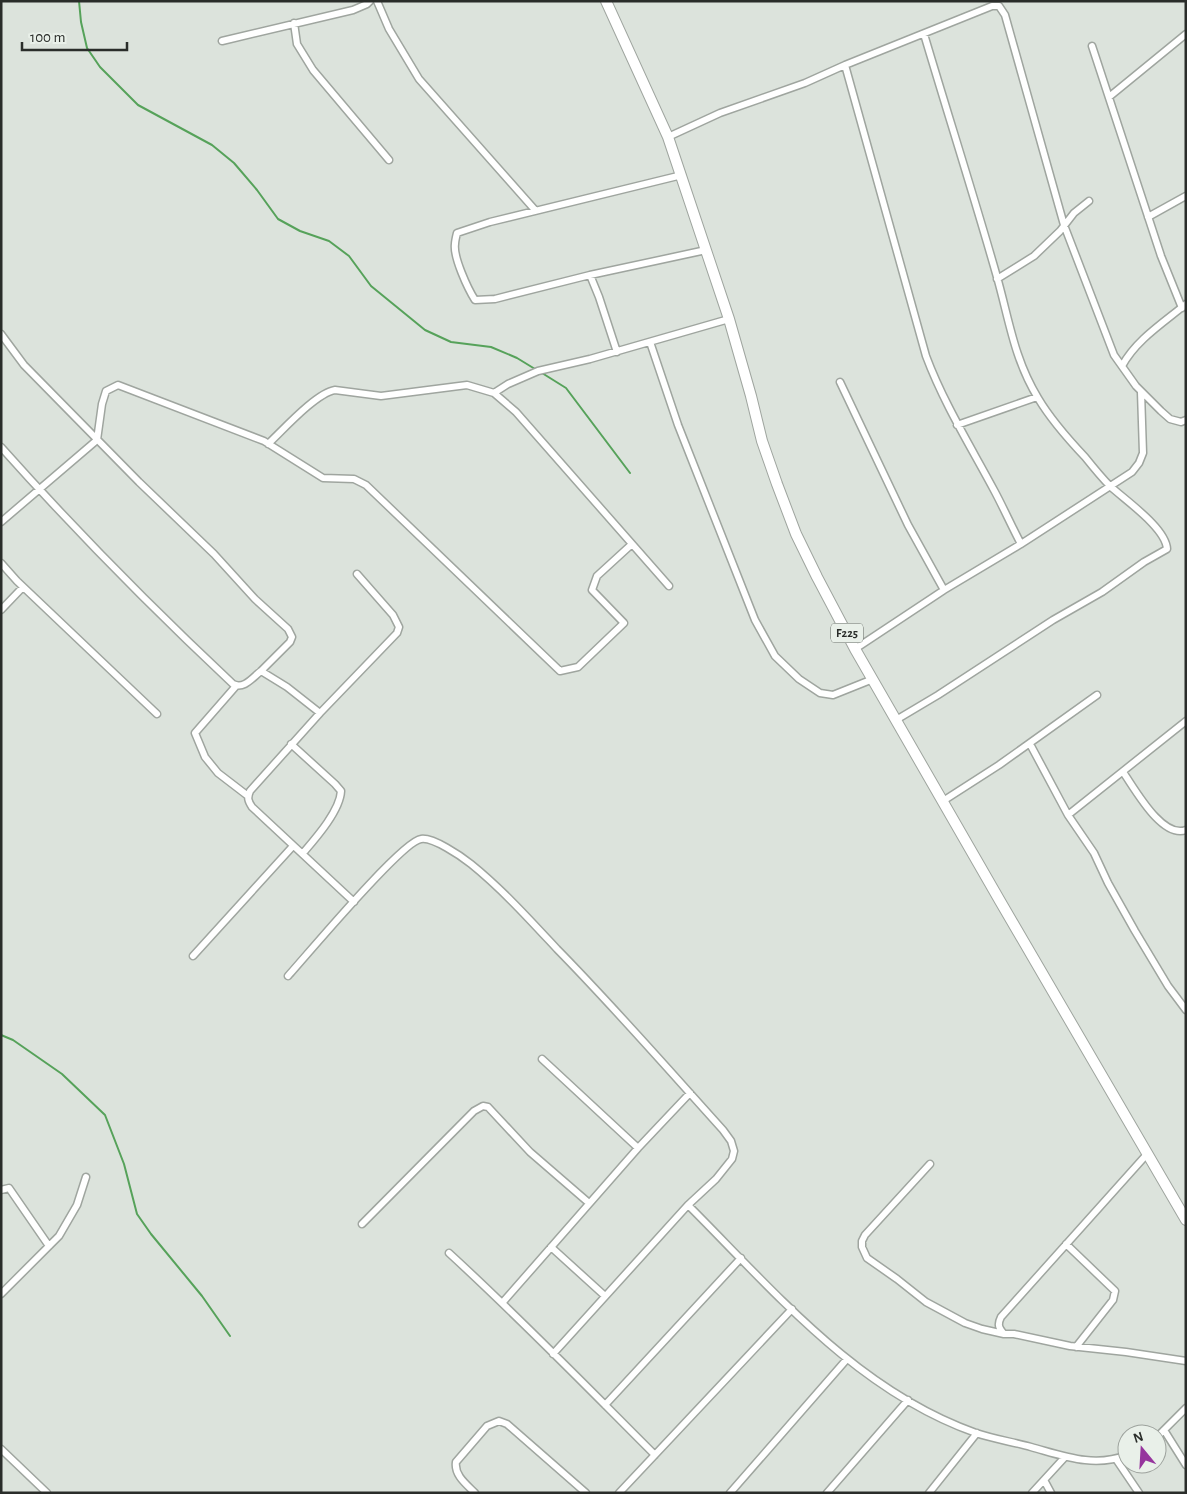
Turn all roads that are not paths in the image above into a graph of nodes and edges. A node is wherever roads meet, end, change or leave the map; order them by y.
1 (370, 1) edge
2 (377, 1) edge
3 (606, 1) edge
4 (294, 23) junction
5 (924, 34) junction
6 (1186, 34) edge
7 (222, 41) dead end
8 (1092, 46) dead end
9 (845, 65) junction
10 (1109, 97) junction
11 (668, 136) junction
12 (389, 160) dead end
13 (682, 176) junction
14 (1186, 196) edge
15 (1088, 201) dead end
16 (535, 210) junction
17 (1148, 217) junction
18 (1064, 225) junction
19 (706, 250) junction
20 (590, 275) junction
21 (998, 279) junction
22 (1184, 306) edge
23 (729, 319) junction
24 (1, 334) edge
25 (650, 342) junction
26 (617, 352) junction
27 (1122, 366) junction
28 (840, 382) dead end
29 (1141, 392) junction
30 (494, 393) junction
31 (1037, 397) junction
32 (1186, 420) edge
33 (957, 425) junction
34 (97, 440) junction
35 (268, 444) junction
36 (1, 447) edge
37 (1110, 486) junction
38 (39, 490) junction
39 (1, 522) edge
40 (632, 544) junction
41 (1021, 544) junction
42 (1, 563) edge
43 (357, 574) dead end
44 (669, 586) dead end
45 (23, 587) junction
46 (944, 590) junction
47 (1, 610) edge
48 (855, 649) junction
49 (261, 670) junction
50 (873, 679) junction
51 (236, 686) junction
52 (1097, 695) dead end
53 (320, 713) junction
54 (157, 714) dead end
55 (896, 720) junction
56 (1186, 721) edge
57 (291, 744) junction
58 (1030, 744) junction
59 (1123, 772) junction
60 (248, 796) junction
61 (943, 801) junction
62 (1068, 815) junction
63 (1186, 830) edge
64 (293, 846) junction
65 (303, 853) junction
66 (354, 902) junction
67 (193, 956) dead end
68 (288, 976) dead end
69 (1186, 1010) edge
70 (542, 1059) dead end
71 (690, 1093) junction
72 (638, 1148) junction
73 (1148, 1154) junction
74 (930, 1164) dead end
75 (86, 1177) dead end
76 (1, 1190) edge
77 (589, 1203) junction
78 (688, 1204) junction
79 (1186, 1220) edge
80 (362, 1224) dead end
81 (1066, 1244) junction
82 (49, 1246) junction
83 (551, 1247) junction
84 (449, 1253) dead end
85 (741, 1258) junction
86 (1, 1294) edge
87 (605, 1296) junction
88 (503, 1302) junction
89 (792, 1309) junction
90 (1004, 1334) junction
91 (1076, 1347) junction
92 (553, 1354) junction
93 (847, 1359) junction
94 (1186, 1361) edge
95 (908, 1400) junction
96 (605, 1405) junction
97 (1186, 1408) edge
98 (1167, 1427) edge
99 (977, 1433) junction
100 (1167, 1435) edge
101 (1, 1449) edge
102 (655, 1455) junction
103 (1065, 1456) junction
104 (1116, 1459) joint
105 (1186, 1465) edge
106 (1044, 1480) junction
107 (47, 1493) edge
108 (475, 1493) edge
109 (586, 1493) edge
110 (619, 1493) edge
111 (730, 1493) edge
112 (827, 1493) edge
113 (929, 1493) edge
114 (1032, 1493) edge
115 (1051, 1493) edge
116 (1139, 1493) edge

1 - 4 street
2 - 16 street
3 - 11 main road, F225
4 - 7 street
4 - 12 street
5 - 9 street
5 - 18 street
5 - 21 street
6 - 10 street
8 - 10 street
9 - 11 street
9 - 33 street
10 - 17 street
11 - 13 main road, F225
13 - 16 street
13 - 19 main road, F225
14 - 17 street
15 - 18 street
16 - 20 street
17 - 22 street
18 - 21 street
18 - 27 street
19 - 20 street
19 - 23 main road, F225
20 - 26 street
21 - 31 street
22 - 27 street
23 - 25 street
23 - 48 main road, F225
24 - 34 street
25 - 26 street
25 - 50 street
26 - 30 street
27 - 29 street
28 - 46 street
29 - 32 street
29 - 37 street
30 - 35 street
30 - 40 street
31 - 33 street
31 - 37 street
33 - 41 street
34 - 35 street
34 - 38 street
34 - 49 street
35 - 40 street
36 - 38 street
37 - 41 street
37 - 55 street
38 - 39 street
38 - 51 street
40 - 44 street
41 - 46 street
42 - 45 street
43 - 53 street
45 - 47 street
45 - 54 street
46 - 48 street
48 - 50 main road, F225
49 - 51 street
49 - 53 street
50 - 55 main road, F225
51 - 60 street
52 - 58 street
53 - 57 street
55 - 61 main road, F225
56 - 59 street
57 - 60 street
57 - 65 street
58 - 61 street
58 - 62 street
59 - 62 street
59 - 63 street
60 - 64 street
61 - 73 main road, F225
62 - 69 street
64 - 65 street
64 - 67 street
65 - 66 street
66 - 68 street
66 - 71 street
70 - 72 street
71 - 72 street
71 - 78 street
72 - 77 street
73 - 79 main road, F225
73 - 81 street
74 - 90 street
75 - 82 street
76 - 82 street
77 - 80 street
77 - 83 street
78 - 85 street
78 - 87 street
81 - 90 street
81 - 91 street
82 - 86 street
83 - 87 street
83 - 88 street
84 - 88 street
85 - 89 street
85 - 96 street
87 - 92 street
88 - 92 street
89 - 93 street
89 - 102 street
90 - 91 street
91 - 94 street
92 - 96 street
93 - 95 street
93 - 111 street
95 - 99 street
95 - 112 street
96 - 102 street
97 - 98 street
99 - 103 street
99 - 113 street
100 - 105 street
101 - 107 street
102 - 110 street
103 - 104 street
103 - 106 street
104 - 116 street
106 - 114 street
106 - 115 street
108 - 109 street

